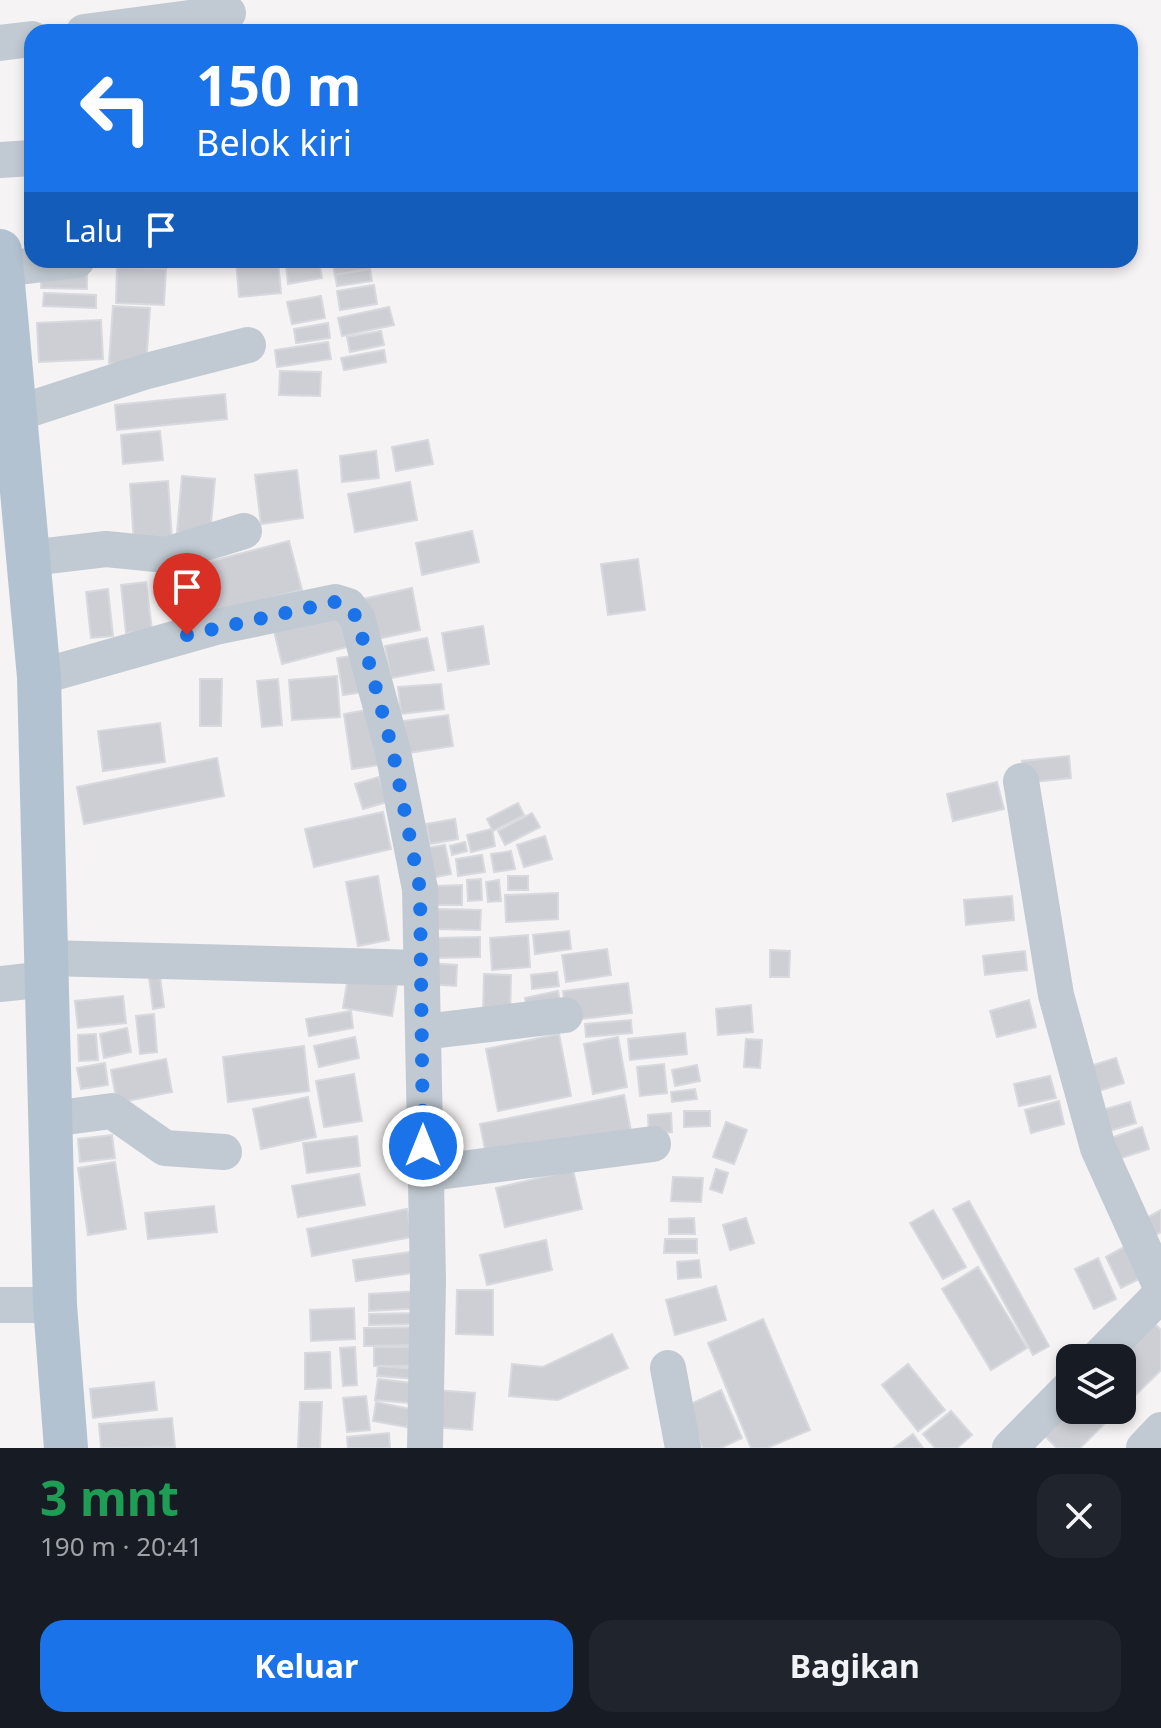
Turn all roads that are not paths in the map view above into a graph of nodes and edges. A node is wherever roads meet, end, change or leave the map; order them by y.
1 (228, 13) dead end
2 (145, 24) edge
3 (24, 40) edge
4 (0, 43) edge
5 (24, 158) edge
6 (0, 160) edge
7 (1, 260) edge
8 (24, 260) edge
9 (248, 345) dead end
10 (8, 418) edge
11 (244, 531) dead end
12 (30, 558) junction
13 (39, 677) junction
14 (1021, 781) dead end
15 (420, 968) junction
16 (47, 969) junction
17 (0, 984) edge
18 (565, 1015) dead end
19 (423, 1032) junction
20 (51, 1119) junction
21 (653, 1144) dead end
22 (224, 1152) dead end
23 (423, 1174) junction
24 (1161, 1287) edge
25 (1161, 1294) edge
26 (0, 1305) edge
27 (55, 1305) junction
28 (1112, 1344) edge
29 (668, 1368) dead end
30 (1056, 1401) edge
31 (1161, 1430) edge
32 (66, 1448) edge
33 (425, 1448) edge
34 (683, 1448) edge
35 (1010, 1448) edge
36 (1144, 1448) edge

1 - 2 street
3 - 4 street
5 - 6 street
7 - 8 street
7 - 10 main road
9 - 10 street
10 - 12 main road
11 - 12 street
12 - 13 main road
13 - 15 street
13 - 16 main road
14 - 24 street
15 - 16 street
15 - 19 street
16 - 17 street
16 - 20 main road
18 - 19 street
19 - 23 street
20 - 22 street
20 - 27 main road
21 - 23 street
23 - 33 street
25 - 28 street
26 - 27 street
27 - 32 main road
29 - 34 street
30 - 35 street
31 - 36 street

